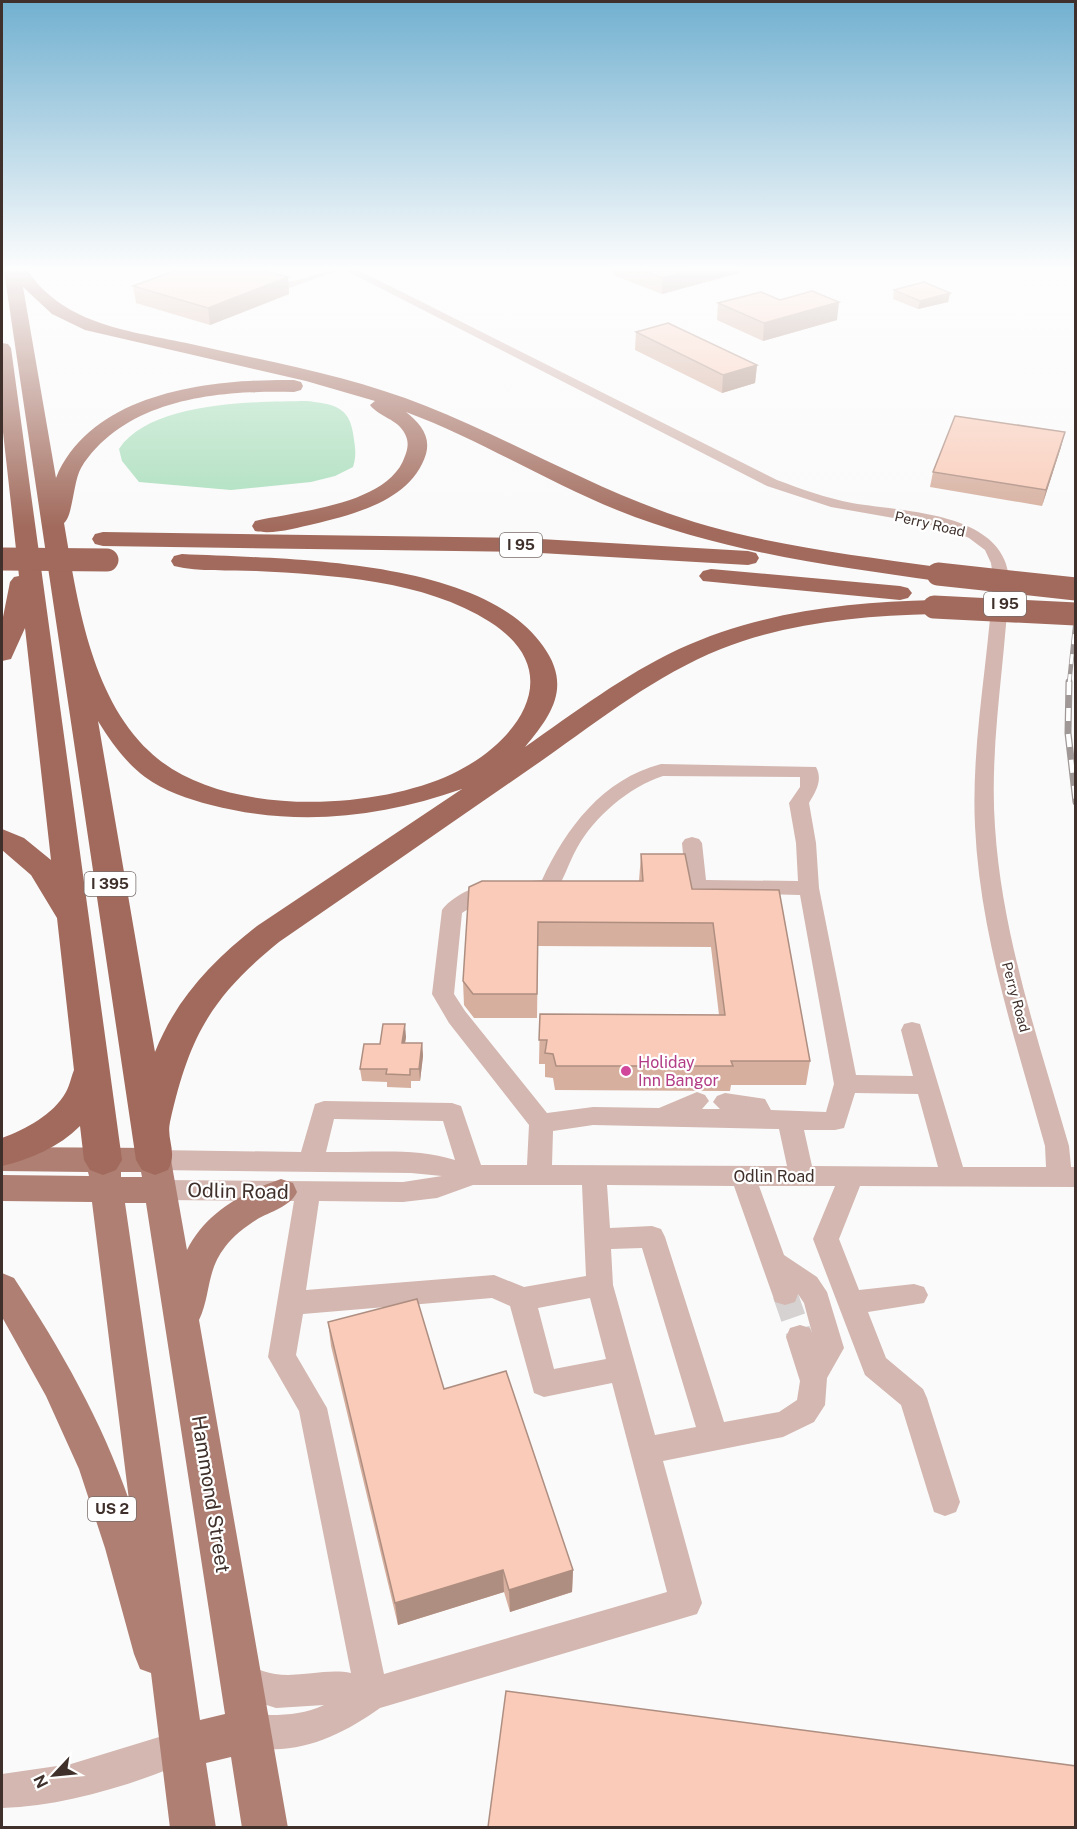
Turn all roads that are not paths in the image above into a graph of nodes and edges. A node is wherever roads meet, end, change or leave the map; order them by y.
1 (3, 356) edge
2 (26, 356) edge
3 (221, 356) edge
4 (521, 356) edge
5 (2, 445) edge
6 (20, 496) junction
7 (2, 539) edge
8 (27, 549) junction
9 (56, 549) junction
10 (105, 550) junction
11 (2, 559) edge
12 (182, 561) junction
13 (1076, 589) edge
14 (935, 592) junction
15 (65, 608) junction
16 (1076, 613) edge
17 (2, 654) edge
18 (2, 838) edge
19 (692, 843) dead end
20 (549, 886) junction
21 (572, 886) edge
22 (809, 888) junction
23 (75, 930) junction
24 (912, 1030) dead end
25 (92, 1065) junction
26 (846, 1084) junction
27 (927, 1085) junction
28 (697, 1101) dead end
29 (725, 1102) dead end
30 (660, 1118) junction
31 (765, 1121) junction
32 (790, 1122) junction
33 (541, 1123) junction
34 (150, 1128) junction
35 (2, 1152) edge
36 (2, 1159) edge
37 (311, 1161) junction
38 (105, 1175) junction
39 (157, 1175) junction
40 (472, 1175) junction
41 (539, 1175) junction
42 (594, 1175) junction
43 (743, 1176) junction
44 (802, 1176) junction
45 (851, 1176) junction
46 (953, 1176) junction
47 (1067, 1177) edge
48 (2, 1188) edge
49 (295, 1192) junction
50 (597, 1239) junction
51 (774, 1262) junction
52 (600, 1285) junction
53 (2, 1288) edge
54 (785, 1294) tunnel mouth
55 (914, 1295) dead end
56 (522, 1299) junction
57 (291, 1303) junction
58 (850, 1303) junction
59 (185, 1336) junction
60 (801, 1337) tunnel mouth
61 (622, 1368) junction
62 (813, 1377) junction
63 (714, 1437) junction
64 (645, 1451) junction
65 (945, 1502) dead end
66 (241, 1681) junction
67 (372, 1694) junction
68 (249, 1730) junction
69 (182, 1748) junction
70 (2, 1791) edge
71 (193, 1827) edge
72 (265, 1827) edge

1 - 6 highway, I 395
2 - 9 highway, I 395
3 - 14 highway
4 - 47 street, Perry Road
5 - 6 highway
6 - 8 highway, I 395
7 - 10 highway, I 95
8 - 17 highway
8 - 23 highway, I 395
9 - 10 highway
9 - 15 highway, I 395
10 - 11 highway, I 95, bridge
10 - 12 highway, I 95
10 - 14 highway, I 95
12 - 14 highway, I 95
12 - 15 highway
13 - 14 highway, I 95, bridge
14 - 16 highway, bridge
14 - 34 highway
15 - 34 highway, I 395
18 - 23 highway
19 - 22 street
20 - 21 street
20 - 22 street
20 - 33 street
22 - 26 street
23 - 25 highway, I 395
24 - 27 street
25 - 35 highway
25 - 38 highway, I 395
26 - 27 street
26 - 32 street
27 - 46 street
28 - 30 street
29 - 31 street
30 - 31 street
30 - 33 street
31 - 32 street
32 - 44 street
33 - 41 street
34 - 39 highway, I 395
36 - 38 main road, Odlin Road
37 - 39 street, Odlin Road
37 - 40 street, Odlin Road
37 - 40 street
38 - 39 main road, Odlin Road
38 - 48 main road, Odlin Road
38 - 69 main road
39 - 49 street, Odlin Road
39 - 59 main road, Hammond Street
40 - 41 street, Odlin Road
40 - 49 street, Odlin Road
41 - 42 street, Odlin Road
42 - 43 street, Odlin Road
42 - 50 street
43 - 44 street, Odlin Road
43 - 51 street
44 - 45 street, Odlin Road
45 - 46 street, Odlin Road
45 - 58 street
46 - 47 street, Odlin Road
49 - 57 street
49 - 59 main road
50 - 52 street
50 - 63 street
51 - 54 street
51 - 62 street
52 - 56 street
52 - 61 street
53 - 69 main road, US 2
55 - 58 street
56 - 57 street
56 - 61 street
57 - 67 street
58 - 65 street
59 - 66 main road, Hammond Street
60 - 62 street
61 - 64 street
62 - 63 street
63 - 64 street
64 - 67 street
66 - 67 street
66 - 68 main road, Hammond Street
67 - 68 street
68 - 69 main road
68 - 72 main road, Hammond Street
69 - 70 street
69 - 71 main road, US 2

